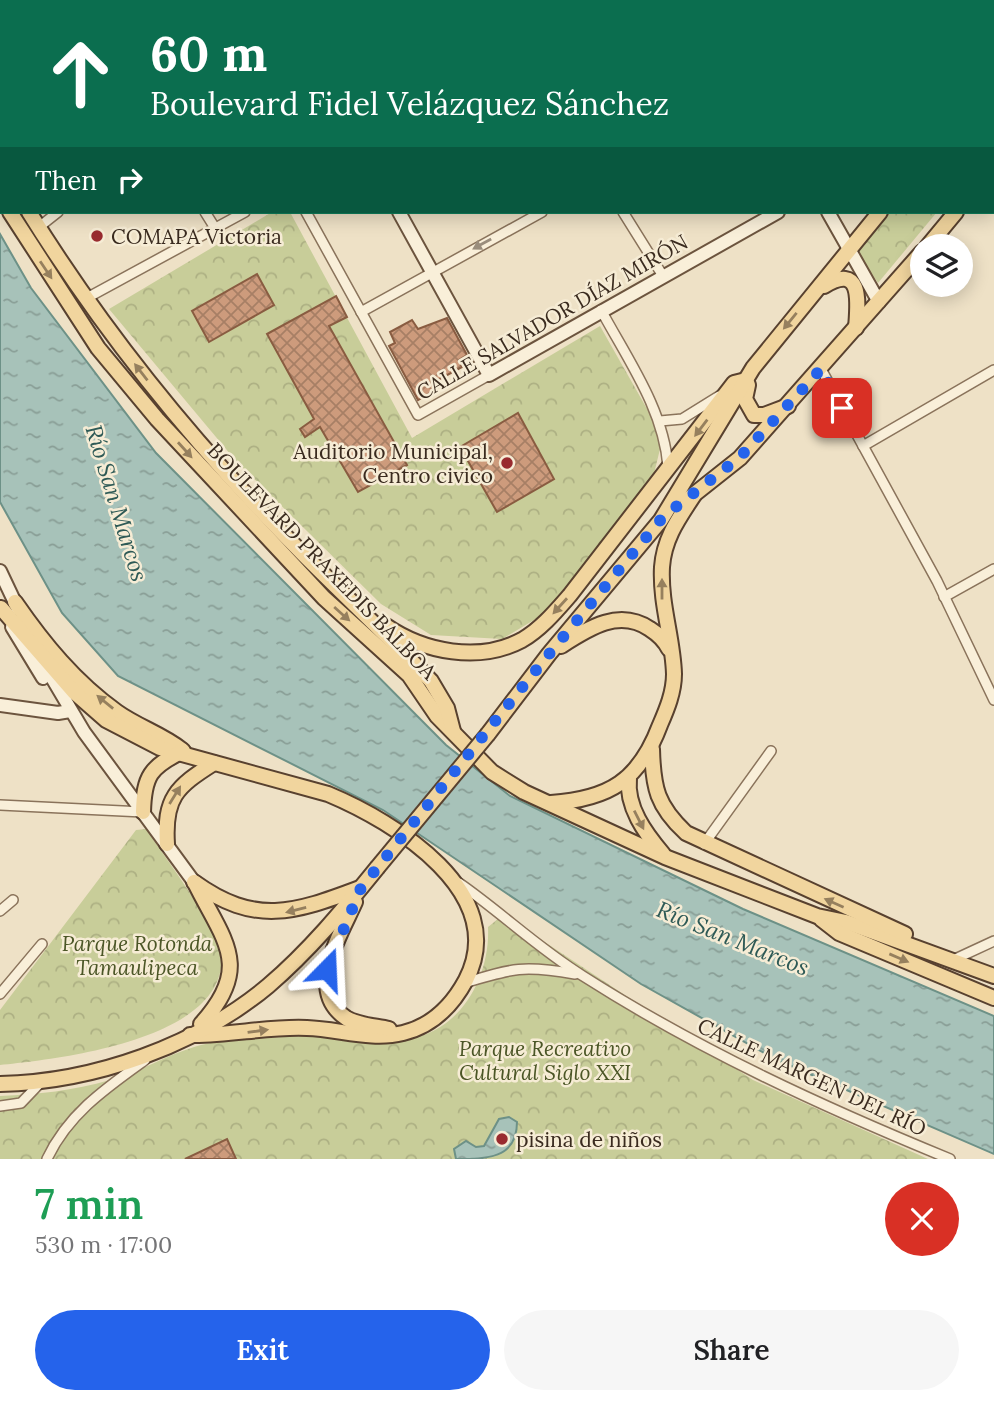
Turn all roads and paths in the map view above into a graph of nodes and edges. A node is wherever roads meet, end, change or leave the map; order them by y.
1 (11, 214) edge
2 (30, 214) edge
3 (55, 214) edge
4 (206, 214) edge
5 (242, 214) edge
6 (307, 214) edge
7 (400, 214) edge
8 (538, 214) edge
9 (624, 214) edge
10 (774, 214) edge
11 (829, 214) edge
12 (878, 214) edge
13 (954, 214) edge
14 (39, 227) junction
15 (215, 228) junction
16 (938, 234) edge
17 (849, 250) junction
18 (910, 266) edge
19 (432, 272) junction
20 (663, 276) junction
21 (814, 293) junction
22 (85, 299) junction
23 (879, 302) junction
24 (601, 310) junction
25 (361, 312) junction
26 (856, 328) junction
27 (821, 369) junction
28 (994, 370) edge
29 (489, 375) junction
30 (746, 380) junction
31 (730, 390) junction
32 (788, 406) junction
33 (178, 416) junction
34 (660, 421) junction
35 (165, 428) junction
36 (863, 446) junction
37 (668, 471) junction
38 (694, 495) junction
39 (663, 517) junction
40 (994, 569) edge
41 (0, 570) edge
42 (944, 597) junction
43 (5, 600) edge
44 (365, 611) junction
45 (36, 649) junction
46 (549, 654) junction
47 (673, 656) junction
48 (994, 700) edge
49 (0, 705) edge
50 (68, 712) junction
51 (455, 736) junction
52 (652, 746) junction
53 (183, 751) junction
54 (771, 751) dead end
55 (214, 763) junction
56 (629, 778) junction
57 (550, 803) junction
58 (0, 805) edge
59 (143, 812) junction
60 (167, 844) junction
61 (705, 844) junction
62 (665, 857) junction
63 (455, 880) junction
64 (194, 882) junction
65 (361, 888) junction
66 (13, 900) dead end
67 (0, 911) edge
68 (817, 916) junction
69 (994, 941) edge
70 (42, 944) dead end
71 (946, 958) junction
72 (580, 975) junction
73 (994, 976) edge
74 (464, 983) junction
75 (0, 994) edge
76 (994, 998) edge
77 (404, 1033) junction
78 (190, 1035) junction
79 (163, 1048) junction
80 (43, 1080) junction
81 (0, 1084) edge
82 (0, 1105) edge
83 (47, 1159) edge
84 (950, 1159) edge

1 -> 35 main road, BOULEVARD PRAXEDIS BALBOA
2 - 14 main road, BOULEVARD PRAXEDIS BALBOA
3 - 14 street
4 - 15 street
5 - 15 street
6 - 25 street
7 - 19 street
8 -> 19 street
9 - 20 street
10 - 20 street, CALLE SALVADOR DÍAZ MIRÓN
11 - 17 street
12 - 17 main road
13 - 16 main road
14 - 22 main road, BOULEVARD PRAXEDIS BALBOA
15 - 22 street
17 - 21 main road
17 - 23 street
18 - 23 main road
19 - 25 street
19 - 29 street
20 - 24 street, CALLE SALVADOR DÍAZ MIRÓN
21 - 26 main road
21 -> 30 main road
33 -> 22 main road, BOULEVARD PRAXEDIS BALBOA
23 - 26 main road
24 - 29 street, CALLE SALVADOR DÍAZ MIRÓN
24 - 34 street
25 - 29 street, CALLE SALVADOR DÍAZ MIRÓN
26 - 27 main road
27 - 32 main road
27 - 36 street
28 - 36 street
30 - 31 main road
30 - 32 main road
30 - 39 main road
31 - 34 street
31 -> 37 main road
32 - 38 main road
33 - 35 main road
33 - 44 main road, BOULEVARD PRAXEDIS BALBOA
34 - 37 street
35 -> 51 main road, BOULEVARD PRAXEDIS BALBOA
36 - 42 street
37 -> 44 main road
38 - 39 main road
47 -> 38 main road
39 - 46 main road
40 - 42 street
41 - 43 street
42 - 48 street
43 - 45 main road
43 - 50 street
53 -> 43 main road
44 - 51 main road, BOULEVARD PRAXEDIS BALBOA
45 - 50 street
45 - 53 main road
46 - 47 main road
46 - 65 main road, bridge
47 - 52 main road
49 - 50 street
50 - 59 street
51 - 57 main road, BOULEVARD PRAXEDIS BALBOA
52 - 56 main road
52 - 61 main road
53 - 55 main road
53 - 59 main road
54 - 61 street
60 -> 55 main road
55 - 63 main road
56 - 57 main road
56 -> 62 main road
57 - 62 main road, BOULEVARD PRAXEDIS BALBOA
58 - 59 street
59 - 60 street
60 - 64 street
71 -> 61 main road
62 - 68 main road, BOULEVARD PRAXEDIS BALBOA
63 - 72 street, CALLE MARGEN DEL RÍO
63 - 74 main road
65 -> 64 main road
64 - 78 main road
65 - 77 main road
65 - 78 main road
66 - 67 street
68 - 71 main road, BOULEVARD PRAXEDIS BALBOA
68 -> 76 main road, BOULEVARD PRAXEDIS BALBOA
69 - 71 street
70 - 75 street
71 - 73 main road, BOULEVARD PRAXEDIS BALBOA
72 - 74 street
72 - 84 street, CALLE MARGEN DEL RÍO
74 - 77 main road
78 -> 77 main road
78 - 79 main road
79 - 80 main road
79 - 83 street
80 - 81 main road
80 - 82 street

